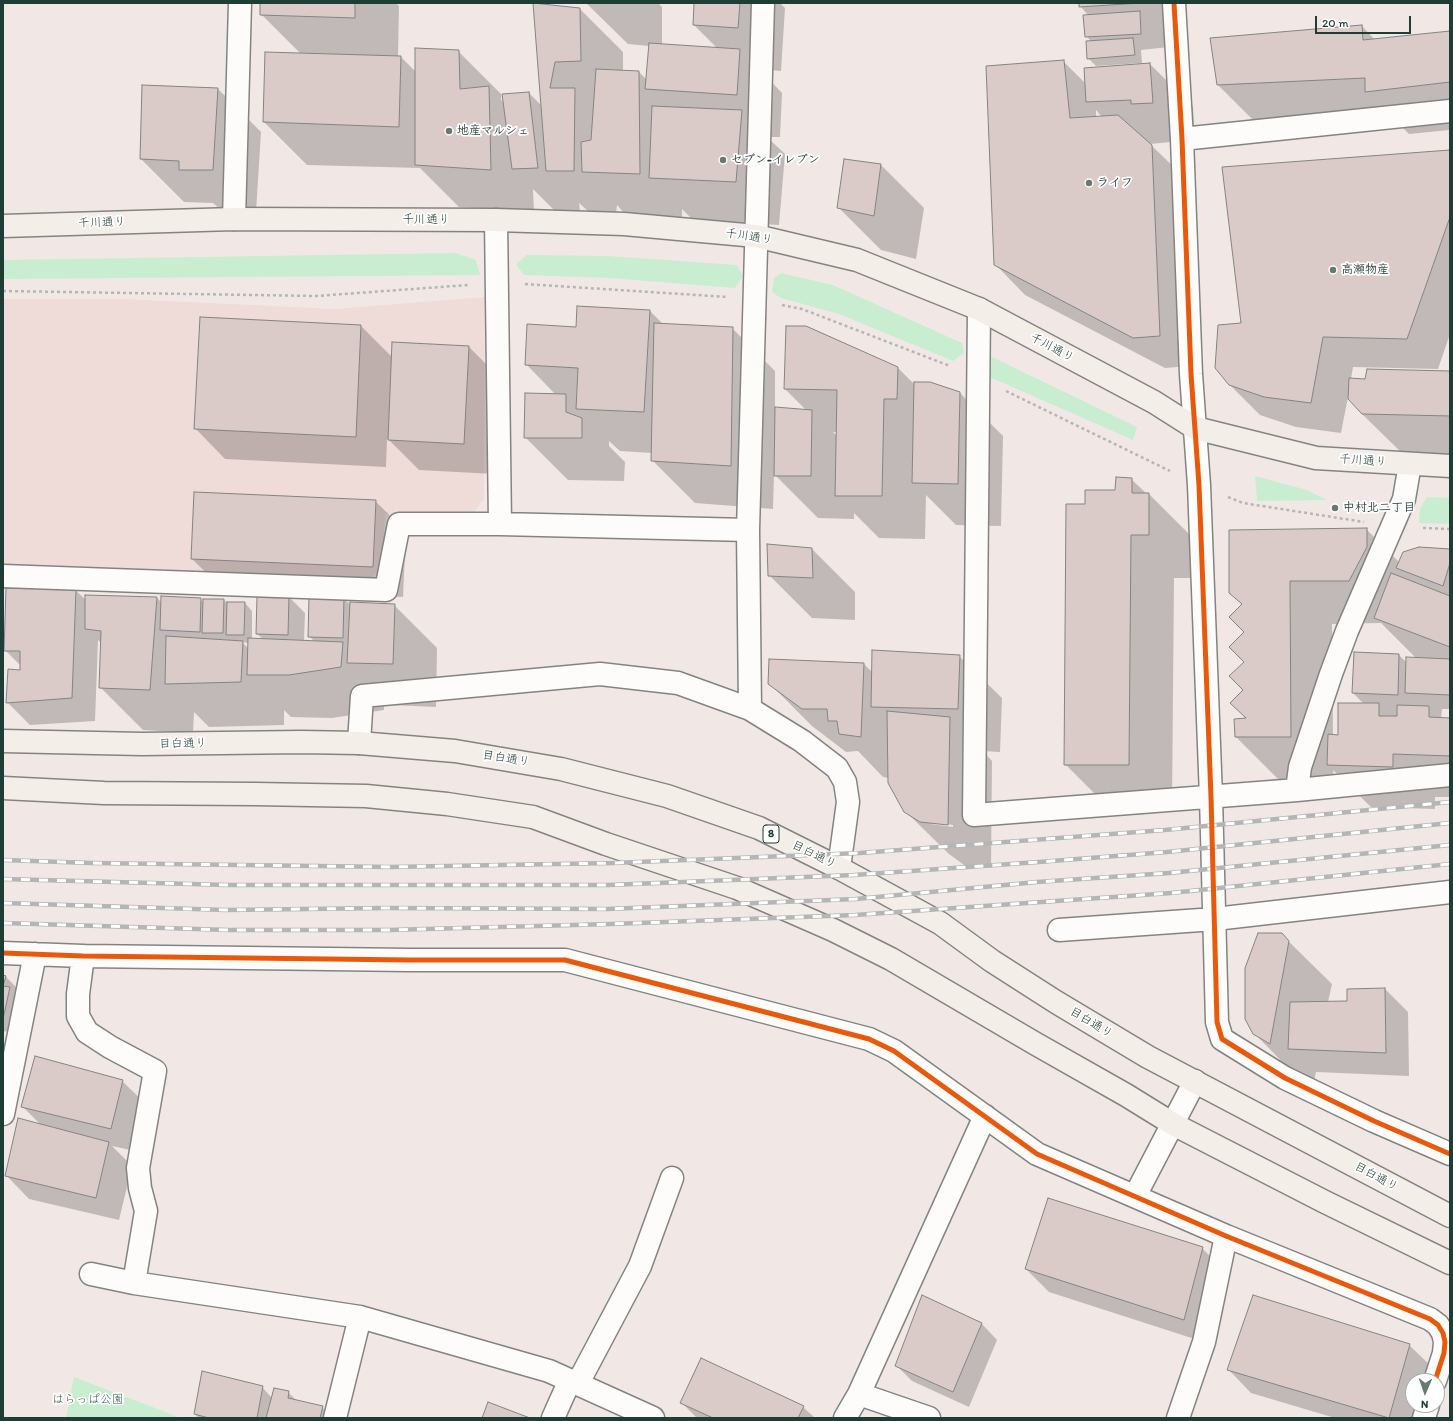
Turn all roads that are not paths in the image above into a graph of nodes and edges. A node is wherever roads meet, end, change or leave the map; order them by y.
1 (240, 3) edge
2 (763, 3) edge
3 (1174, 3) edge
4 (1450, 111) edge
5 (1182, 139) junction
6 (234, 219) junction
7 (496, 220) junction
8 (3, 226) edge
9 (756, 236) junction
10 (979, 309) junction
11 (1195, 428) junction
12 (1410, 464) junction
13 (1450, 466) edge
14 (500, 524) junction
15 (748, 530) junction
16 (3, 576) edge
17 (750, 709) junction
18 (3, 741) edge
19 (359, 743) junction
20 (1450, 775) edge
21 (3, 788) edge
22 (1297, 790) junction
23 (1211, 797) junction
24 (839, 868) junction
25 (1450, 892) edge
26 (1215, 919) junction
27 (1059, 930) dead end
28 (3, 953) edge
29 (35, 954) junction
30 (83, 956) junction
31 (1195, 1081) junction
32 (3, 1114) edge
33 (986, 1116) junction
34 (1173, 1124) junction
35 (1450, 1154) edge
36 (672, 1178) dead end
37 (1135, 1196) junction
38 (1450, 1216) edge
39 (1226, 1236) junction
40 (1450, 1263) edge
41 (91, 1274) dead end
42 (134, 1283) junction
43 (360, 1317) junction
44 (1438, 1373) edge
45 (574, 1381) junction
46 (859, 1394) junction
47 (336, 1418) edge
48 (553, 1418) edge
49 (654, 1418) edge
50 (844, 1418) edge
51 (929, 1418) edge
52 (1178, 1418) edge

1 - 6 street
2 - 9 street
3 - 5 street
4 - 5 street
5 - 11 street
6 - 7 main road, 千川通り
6 - 8 main road, 千川通り
7 - 9 main road, 千川通り
7 - 14 street
9 - 10 main road, 千川通り
9 - 15 street
10 - 11 main road, 千川通り
10 - 23 street
11 - 12 main road, 千川通り
11 - 23 street
12 - 13 main road, 千川通り
12 - 22 street
14 - 15 street
14 - 16 street
15 - 17 street
17 - 19 street
17 - 24 street
18 - 19 main road, 目白通り / 8
19 - 24 main road, 目白通り / 8
20 - 22 street
21 - 34 main road
22 - 23 street
23 - 26 street
24 - 31 main road, 目白通り / 8
25 - 26 street
26 - 27 street
26 - 35 street
28 - 29 street
29 - 30 street
29 - 32 street
30 - 33 street
30 - 42 street
31 - 34 street
31 - 38 main road, 目白通り / 8
33 - 37 street
33 - 46 street
34 - 37 street
34 - 40 main road
36 - 45 street
37 - 39 street
39 - 44 street
39 - 52 street
41 - 42 street
42 - 43 street
43 - 45 street
43 - 47 street
45 - 48 street
45 - 49 street
46 - 50 street
46 - 51 street

